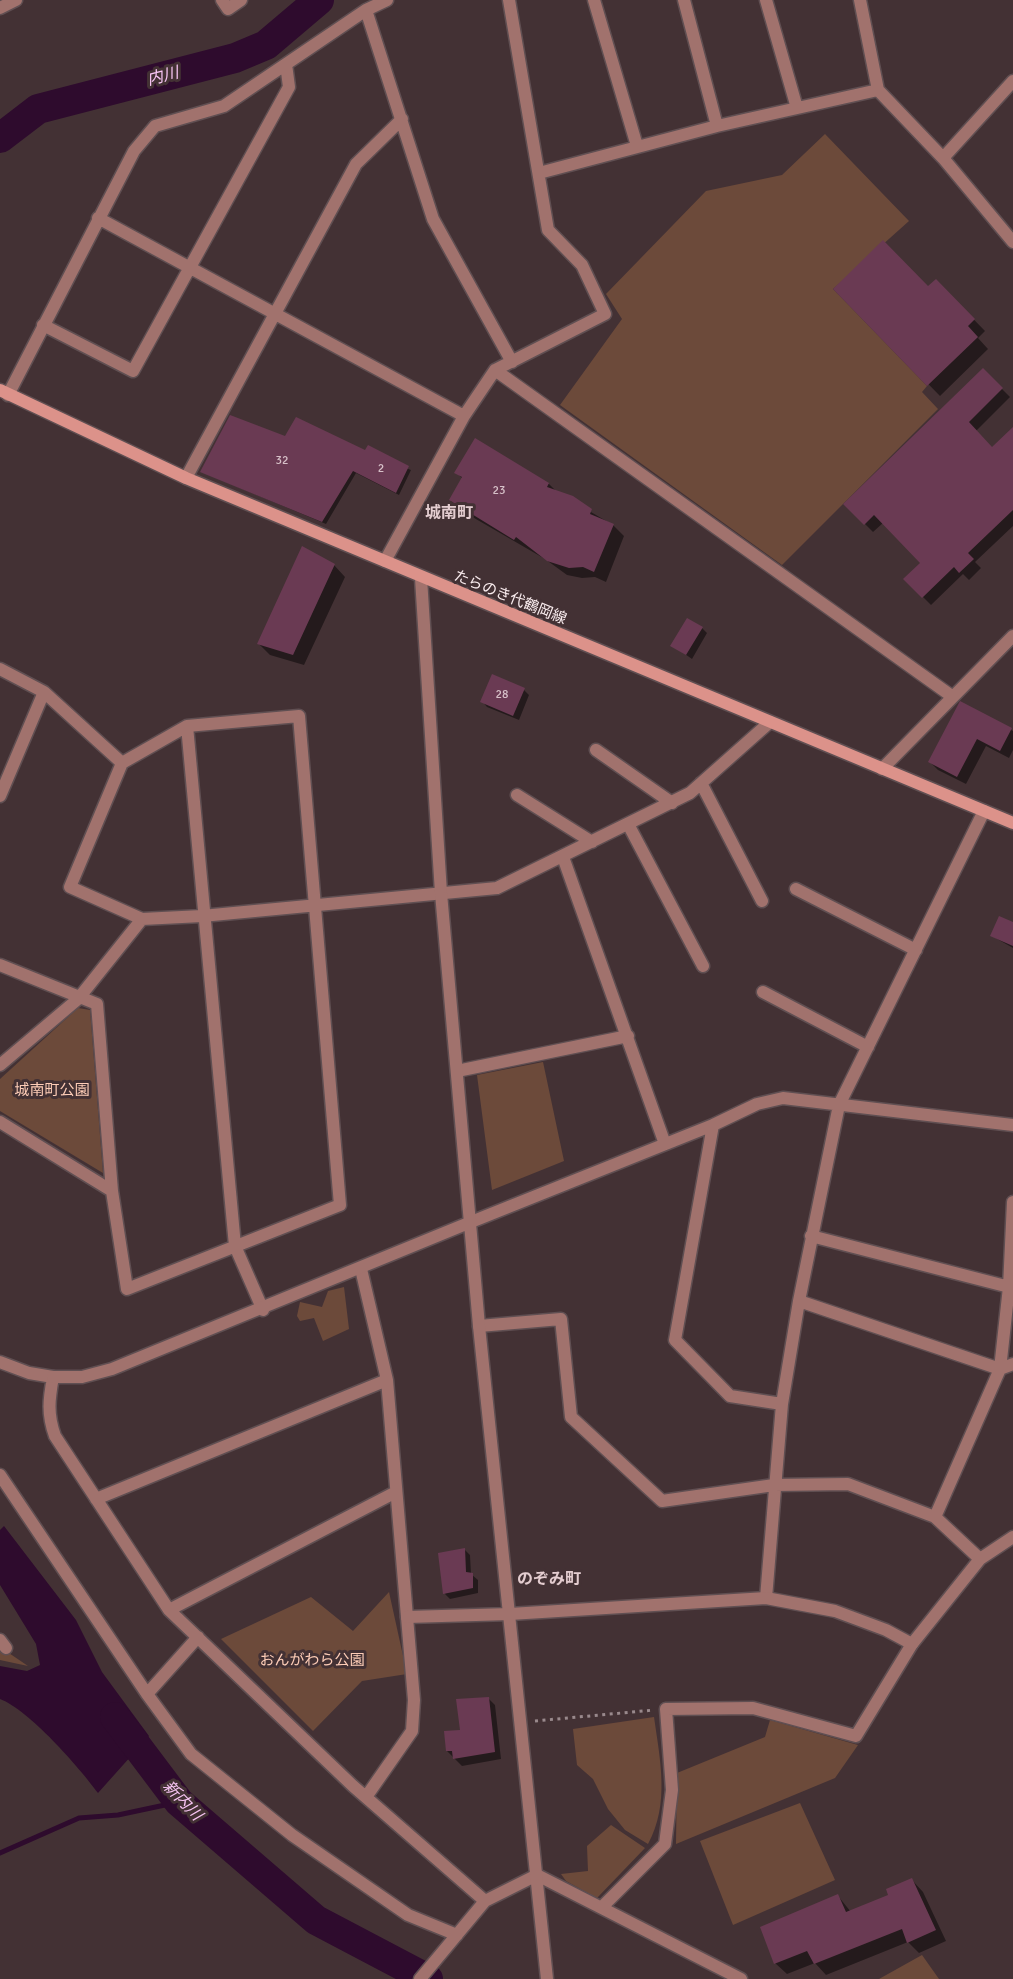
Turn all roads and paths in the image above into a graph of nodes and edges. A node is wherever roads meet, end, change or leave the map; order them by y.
1 (16, 0) edge
2 (222, 0) edge
3 (241, 0) edge
4 (387, 0) edge
5 (509, 0) edge
6 (594, 0) edge
7 (684, 0) edge
8 (766, 0) edge
9 (860, 0) edge
10 (0, 8) edge
11 (366, 9) junction
12 (286, 64) junction
13 (1013, 81) edge
14 (878, 90) junction
15 (797, 108) junction
16 (402, 119) junction
17 (717, 126) junction
18 (637, 146) junction
19 (943, 158) junction
20 (539, 173) junction
21 (98, 218) junction
22 (1012, 238) edge
23 (189, 267) junction
24 (274, 313) junction
25 (43, 325) junction
26 (512, 362) junction
27 (495, 370) junction
28 (4, 392) edge
29 (464, 416) junction
30 (186, 478) junction
31 (385, 561) junction
32 (421, 578) junction
33 (1013, 636) edge
34 (0, 669) edge
35 (44, 692) junction
36 (953, 697) junction
37 (770, 722) junction
38 (187, 726) junction
39 (596, 750) dead end
40 (122, 762) junction
41 (882, 769) junction
42 (701, 783) junction
43 (517, 795) dead end
44 (0, 796) edge
45 (672, 803) junction
46 (984, 812) junction
47 (1013, 823) edge
48 (628, 824) junction
49 (592, 842) junction
50 (563, 857) junction
51 (796, 890) dead end
52 (441, 893) junction
53 (762, 901) dead end
54 (315, 905) junction
55 (202, 916) junction
56 (142, 919) junction
57 (916, 950) junction
58 (0, 965) edge
59 (703, 966) dead end
60 (763, 992) dead end
61 (78, 999) junction
62 (628, 1036) junction
63 (868, 1047) junction
64 (0, 1065) edge
65 (457, 1071) junction
66 (839, 1105) junction
67 (0, 1122) edge
68 (713, 1125) junction
69 (1013, 1125) edge
70 (665, 1144) junction
71 (112, 1191) junction
72 (1013, 1202) edge
73 (471, 1222) junction
74 (811, 1236) junction
75 (235, 1246) junction
76 (361, 1269) junction
77 (1011, 1288) edge
78 (799, 1301) junction
79 (263, 1310) junction
80 (479, 1326) junction
81 (0, 1362) edge
82 (1013, 1364) edge
83 (1000, 1369) junction
84 (53, 1377) junction
85 (387, 1380) junction
86 (782, 1404) junction
87 (0, 1475) edge
88 (774, 1485) junction
89 (396, 1492) junction
90 (96, 1499) junction
91 (935, 1517) junction
92 (1013, 1537) edge
93 (980, 1559) junction
94 (766, 1598) junction
95 (170, 1610) junction
96 (510, 1614) junction
97 (407, 1617) junction
98 (198, 1637) junction
99 (912, 1644) junction
100 (147, 1694) junction
101 (666, 1709) junction
102 (521, 1722) junction
103 (366, 1797) junction
104 (537, 1875) junction
105 (485, 1901) junction
106 (602, 1907) junction
107 (454, 1939) junction
108 (420, 1979) edge
109 (547, 1979) edge
110 (741, 1979) edge

1 - 10 street
2 - 3 street
4 - 11 street
5 - 20 street
6 - 18 street
7 - 17 street
8 - 15 street
9 - 14 street
11 - 12 street
11 - 16 street
12 - 21 street
12 - 23 street
13 - 19 street
14 - 15 street
14 - 19 street
15 - 17 street
16 - 24 street
16 - 26 street
17 - 18 street
18 - 20 street
19 - 22 street
20 - 26 street
21 - 23 street
21 - 25 street
23 - 24 street
23 - 25 street
24 - 29 street
24 - 30 street
25 - 28 street
26 - 27 street
27 - 29 street
27 - 36 street
28 - 30 main road, たらのき代鶴岡線
29 - 31 street
30 - 31 main road, たらのき代鶴岡線
31 - 32 main road, たらのき代鶴岡線
32 - 37 main road, たらのき代鶴岡線
32 - 52 street
33 - 36 street
34 - 35 street
35 - 40 street
35 - 44 street
36 - 41 street
37 - 41 main road, たらのき代鶴岡線
37 - 42 street
38 - 40 street
38 - 54 street
38 - 55 street
39 - 45 street
40 - 56 street
41 - 46 main road, たらのき代鶴岡線
42 - 45 street
42 - 53 street
43 - 49 street
45 - 48 street
46 - 47 main road, たらのき代鶴岡線
46 - 57 street
48 - 49 street
48 - 59 street
49 - 50 street
50 - 52 street
50 - 62 street
51 - 57 street
52 - 54 street
52 - 65 street
54 - 55 street
54 - 75 street
55 - 56 street
55 - 75 street
56 - 61 street
57 - 63 street
58 - 61 street
60 - 63 street
61 - 64 street
61 - 71 street
62 - 65 street
62 - 70 street
63 - 66 street
65 - 73 street
66 - 68 street
66 - 69 street
66 - 74 street
67 - 71 street
68 - 70 street
68 - 86 street
70 - 73 street
71 - 75 street
72 - 77 street
73 - 76 street
73 - 80 street
74 - 77 street
74 - 78 street
75 - 79 street
76 - 79 street
76 - 85 street
77 - 83 street
78 - 83 street
78 - 86 street
79 - 84 street
80 - 88 street
80 - 96 street
81 - 84 street
82 - 83 street
83 - 91 street
84 - 90 street
85 - 89 street
85 - 90 street
86 - 88 street
87 - 100 street
88 - 91 street
88 - 94 street
89 - 95 street
89 - 97 street
90 - 95 street
91 - 93 street
92 - 93 street
93 - 99 street
94 - 96 street
94 - 99 street
95 - 98 street
96 - 97 street
96 - 102 street
97 - 103 street
98 - 100 street
98 - 103 street
99 - 101 street
100 - 107 street
101 - 102 path
101 - 106 street
102 - 104 street
103 - 105 street
104 - 105 street
104 - 106 street
104 - 109 street
105 - 107 street
106 - 110 street
107 - 108 street

